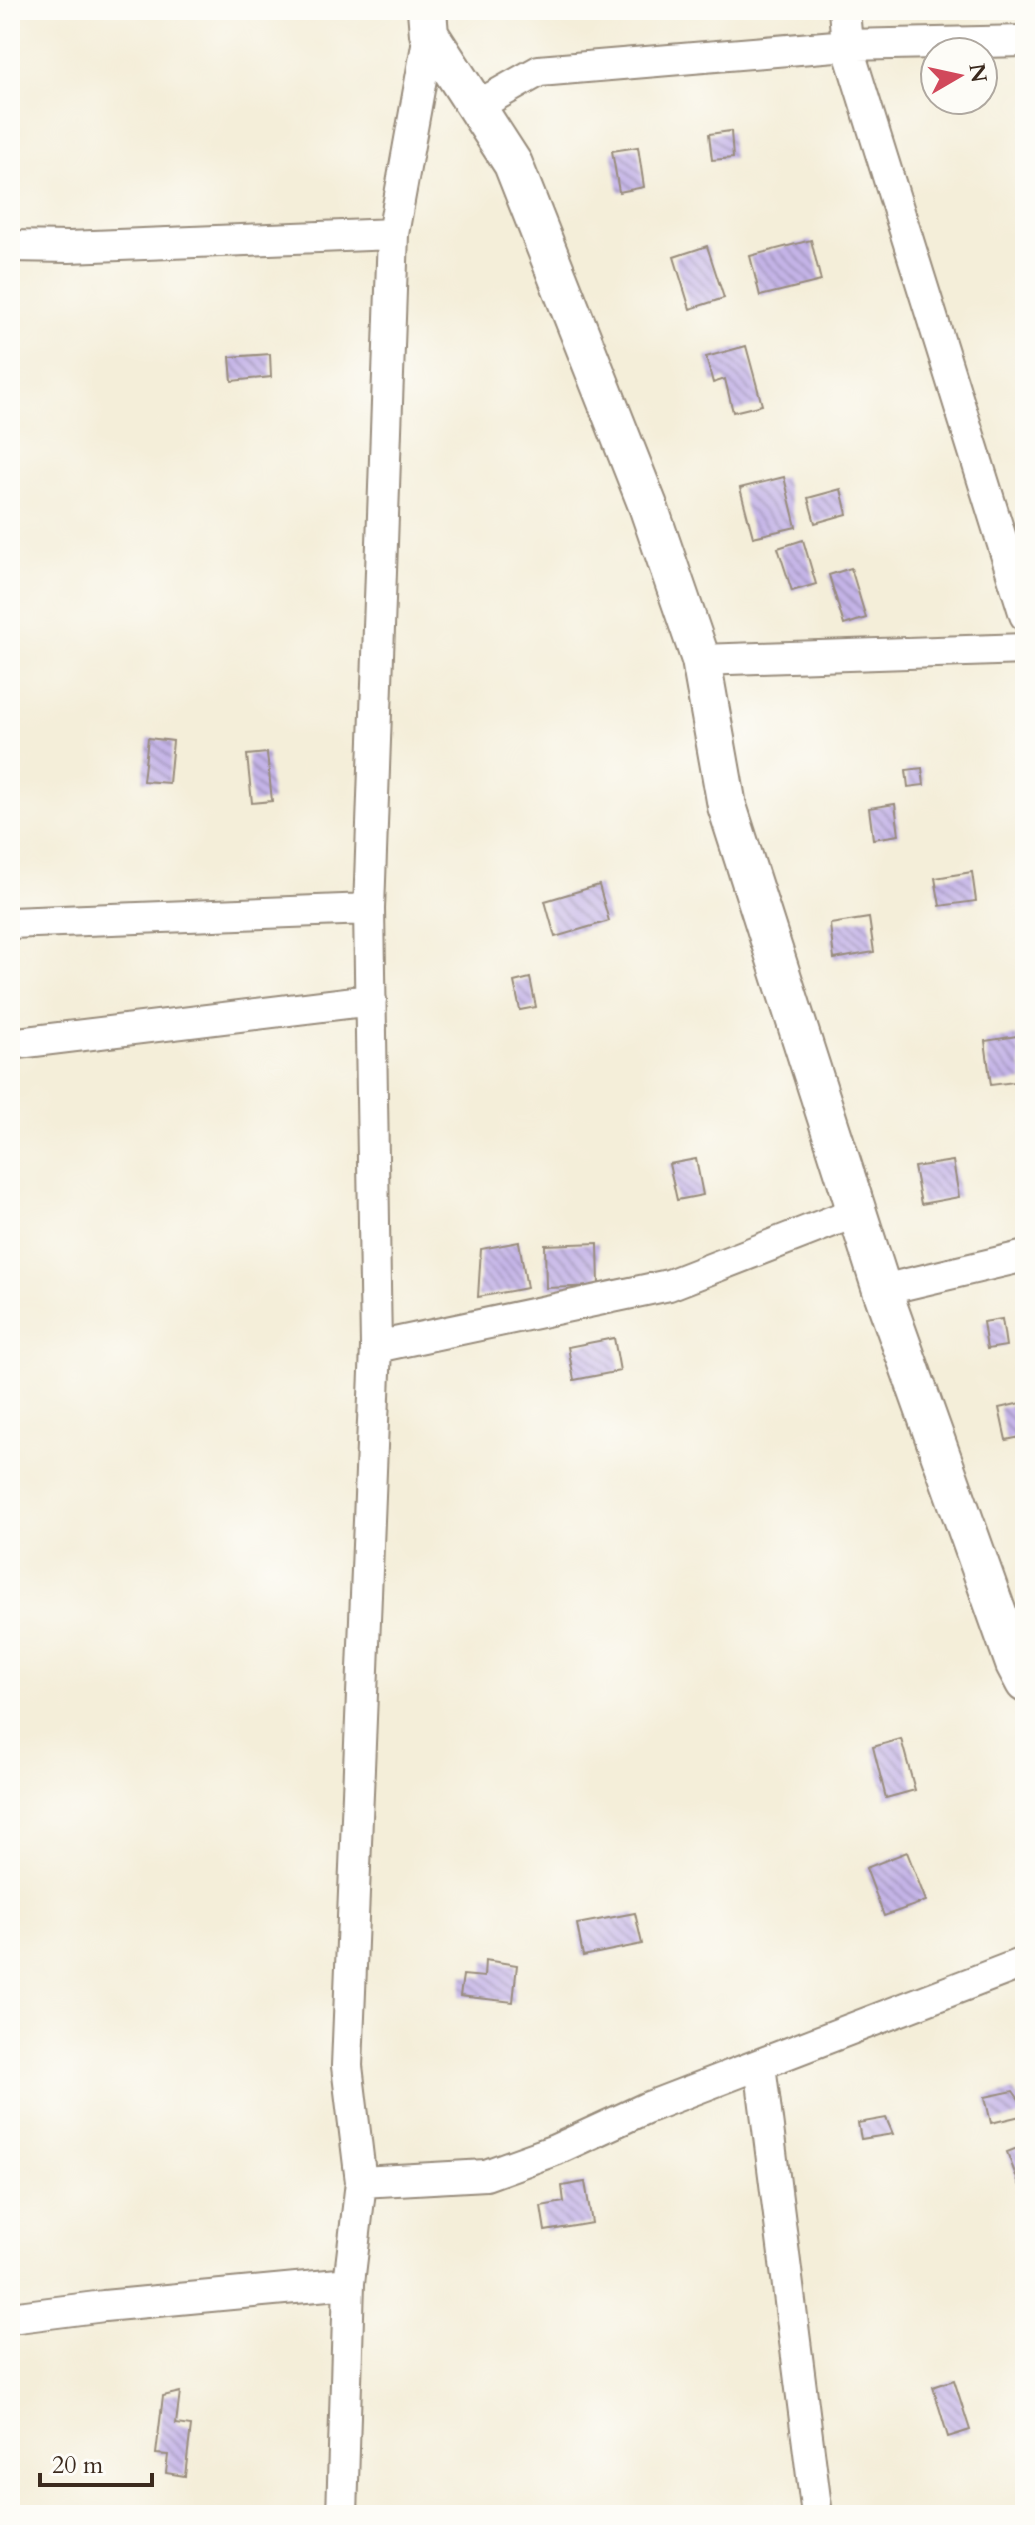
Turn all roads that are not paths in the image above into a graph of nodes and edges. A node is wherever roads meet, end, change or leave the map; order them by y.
1 (844, 10) edge
2 (428, 22) edge
3 (1025, 41) edge
4 (847, 45) junction
5 (477, 106) junction
6 (393, 234) junction
7 (10, 246) edge
8 (1025, 615) edge
9 (1025, 649) edge
10 (701, 660) junction
11 (369, 909) junction
12 (10, 923) edge
13 (371, 1000) junction
14 (10, 1044) edge
15 (856, 1212) junction
16 (1025, 1256) edge
17 (882, 1290) junction
18 (376, 1347) junction
19 (1025, 1683) edge
20 (1025, 1962) edge
21 (760, 2065) junction
22 (361, 2182) junction
23 (349, 2283) junction
24 (10, 2318) edge
25 (342, 2515) edge
26 (817, 2515) edge

1 - 4 street
2 - 5 street
2 - 6 street
3 - 4 street
4 - 5 street
4 - 8 street
5 - 10 street
6 - 7 street
6 - 11 street
9 - 10 street
10 - 15 street
11 - 12 street
11 - 13 street
13 - 14 street
13 - 18 street
15 - 17 street
15 - 18 street
16 - 17 street
17 - 19 street
18 - 22 street
20 - 21 street
21 - 22 street
21 - 26 street
22 - 23 street
23 - 24 street
23 - 25 street

